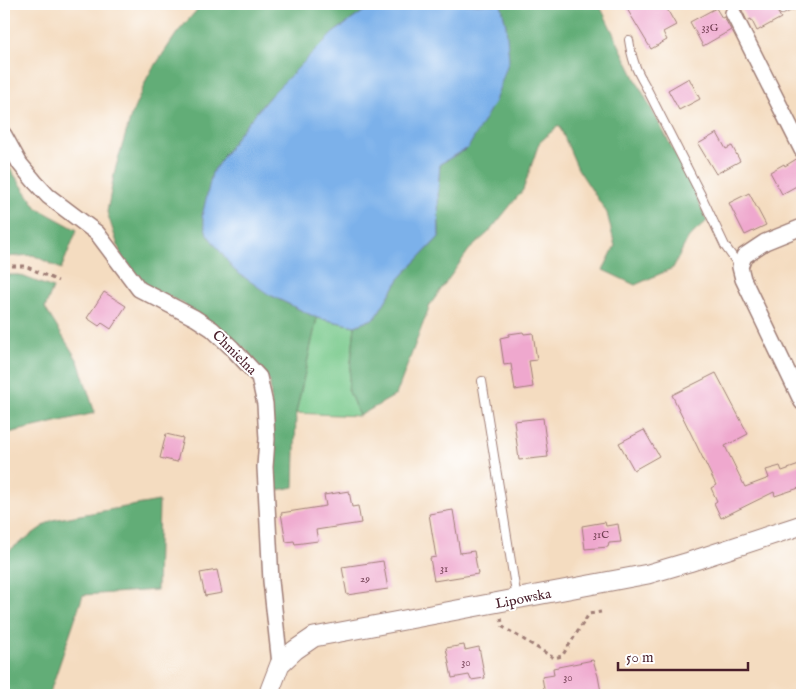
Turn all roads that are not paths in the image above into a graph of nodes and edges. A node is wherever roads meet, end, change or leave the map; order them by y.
1 (795, 4) edge
2 (782, 10) dead end
3 (734, 13) dead end
4 (630, 40) dead end
5 (4, 135) edge
6 (802, 150) edge
7 (802, 227) edge
8 (740, 267) junction
9 (482, 381) dead end
10 (802, 402) edge
11 (802, 525) edge
12 (508, 600) junction
13 (280, 664) junction
14 (270, 695) edge

1 - 2 lane
3 - 6 street
4 - 8 lane
5 - 13 street, Chmielna
7 - 8 street
8 - 10 street
9 - 12 lane
11 - 12 street, Lipowska
12 - 13 street, Lipowska
13 - 14 street, Lipowska

